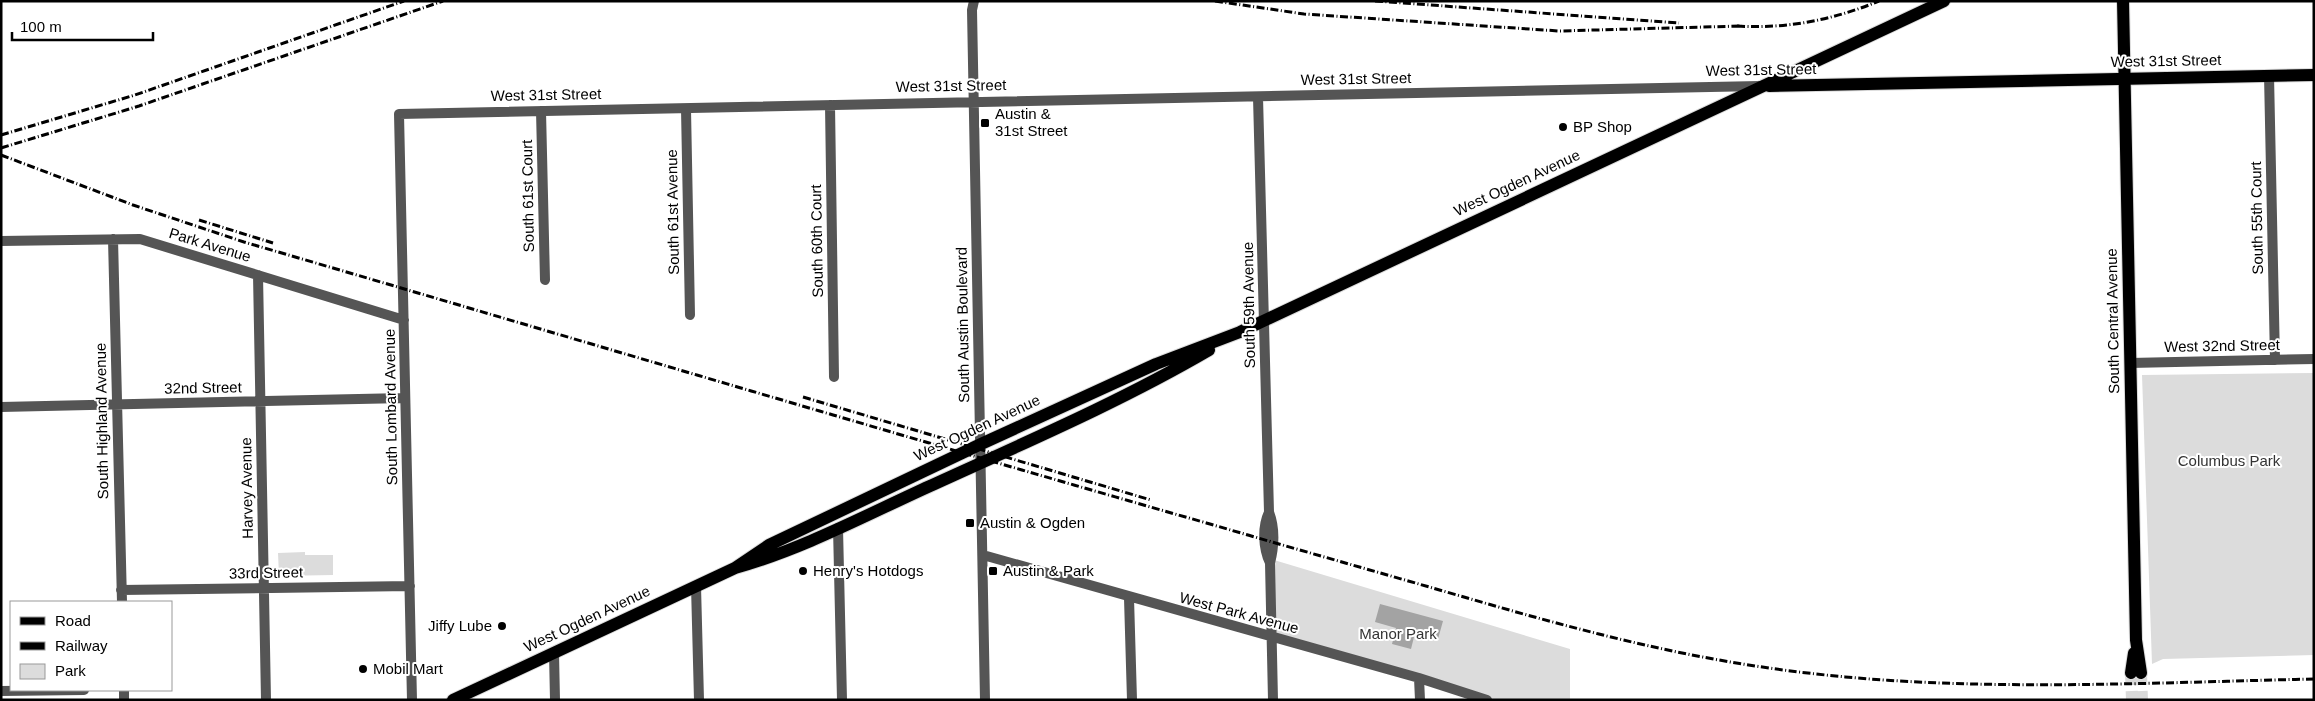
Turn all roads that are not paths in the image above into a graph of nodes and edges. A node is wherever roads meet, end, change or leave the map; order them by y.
1 (1944, 1) edge
2 (2123, 1) edge
3 (971, 4) edge
4 (2314, 74) edge
5 (2269, 75) junction
6 (2125, 78) junction
7 (1763, 86) junction
8 (1258, 98) junction
9 (974, 102) junction
10 (830, 105) junction
11 (686, 109) junction
12 (541, 112) junction
13 (399, 114) joint
14 (113, 239) junction
15 (1, 241) edge
16 (258, 275) junction
17 (545, 280) dead end
18 (690, 315) dead end
19 (404, 320) junction
20 (1264, 320) junction
21 (1240, 332) junction
22 (2314, 359) edge
23 (2274, 360) junction
24 (2130, 363) junction
25 (834, 376) dead end
26 (406, 398) junction
27 (260, 402) junction
28 (117, 405) junction
29 (1, 407) edge
30 (981, 444) junction
31 (981, 463) junction
32 (838, 528) junction
33 (983, 555) junction
34 (735, 568) junction
35 (410, 586) junction
36 (696, 586) junction
37 (264, 588) junction
38 (121, 590) junction
39 (1129, 598) junction
40 (122, 601) edge
41 (1271, 637) junction
42 (554, 653) junction
43 (2136, 673) tunnel mouth
44 (1419, 678) junction
45 (266, 700) edge
46 (412, 700) edge
47 (453, 700) edge
48 (555, 700) edge
49 (699, 700) edge
50 (842, 700) edge
51 (985, 700) edge
52 (1132, 700) edge
53 (1273, 700) edge
54 (1420, 700) edge
55 (1486, 700) edge

1 - 7 main road, West Ogden Avenue
2 - 6 main road, South Central Avenue
3 - 9 street, South Austin Boulevard
4 - 5 main road, West 31st Street
5 - 6 main road, West 31st Street
5 - 23 street, South 55th Court
6 - 7 main road, West 31st Street
6 - 24 main road, South Central Avenue
7 - 8 street, West 31st Street
7 - 20 main road, West Ogden Avenue
8 - 9 street, West 31st Street
8 - 20 street, South 59th Avenue
9 - 10 street, West 31st Street
9 - 30 street, South Austin Boulevard
10 - 11 street, West 31st Street
10 - 25 street, South 60th Court
11 - 12 street, West 31st Street
11 - 18 street, South 61st Avenue
12 - 13 street, West 31st Street
12 - 17 street, South 61st Court
13 - 19 street, South Lombard Avenue
14 - 15 street, Park Avenue
14 - 16 street, Park Avenue
14 - 28 street, South Highland Avenue
16 - 19 street, Park Avenue
16 - 27 street, Harvey Avenue
19 - 26 street, South Lombard Avenue
20 - 21 main road, West Ogden Avenue
20 - 41 street, South 59th Avenue
21 - 30 main road, West Ogden Avenue
21 - 31 main road, West Ogden Avenue
22 - 23 street, West 32nd Street
23 - 24 street, West 32nd Street
24 - 43 main road, South Central Avenue
26 - 27 street, 32nd Street
26 - 35 street, South Lombard Avenue
27 - 28 street, 32nd Street
27 - 37 street, Harvey Avenue
28 - 29 street, 32nd Street
28 - 38 street, South Highland Avenue
30 - 31 street, South Austin Boulevard
30 - 34 main road, West Ogden Avenue
31 - 32 main road, West Ogden Avenue
31 - 33 street, South Austin Boulevard
32 - 34 main road, West Ogden Avenue
32 - 50 street
33 - 39 street, West Park Avenue
33 - 51 street, South Austin Boulevard
34 - 36 main road, West Ogden Avenue
35 - 37 street, 33rd Street
35 - 46 street, South Lombard Avenue
36 - 42 main road, West Ogden Avenue
36 - 49 street
37 - 38 street, 33rd Street
37 - 45 street, Harvey Avenue
38 - 40 street, South Highland Avenue
39 - 41 street, West Park Avenue
39 - 52 street
41 - 44 street, West Park Avenue
41 - 53 street, South 59th Avenue
42 - 47 main road, West Ogden Avenue
42 - 48 street
44 - 54 street
44 - 55 street, West Park Avenue

